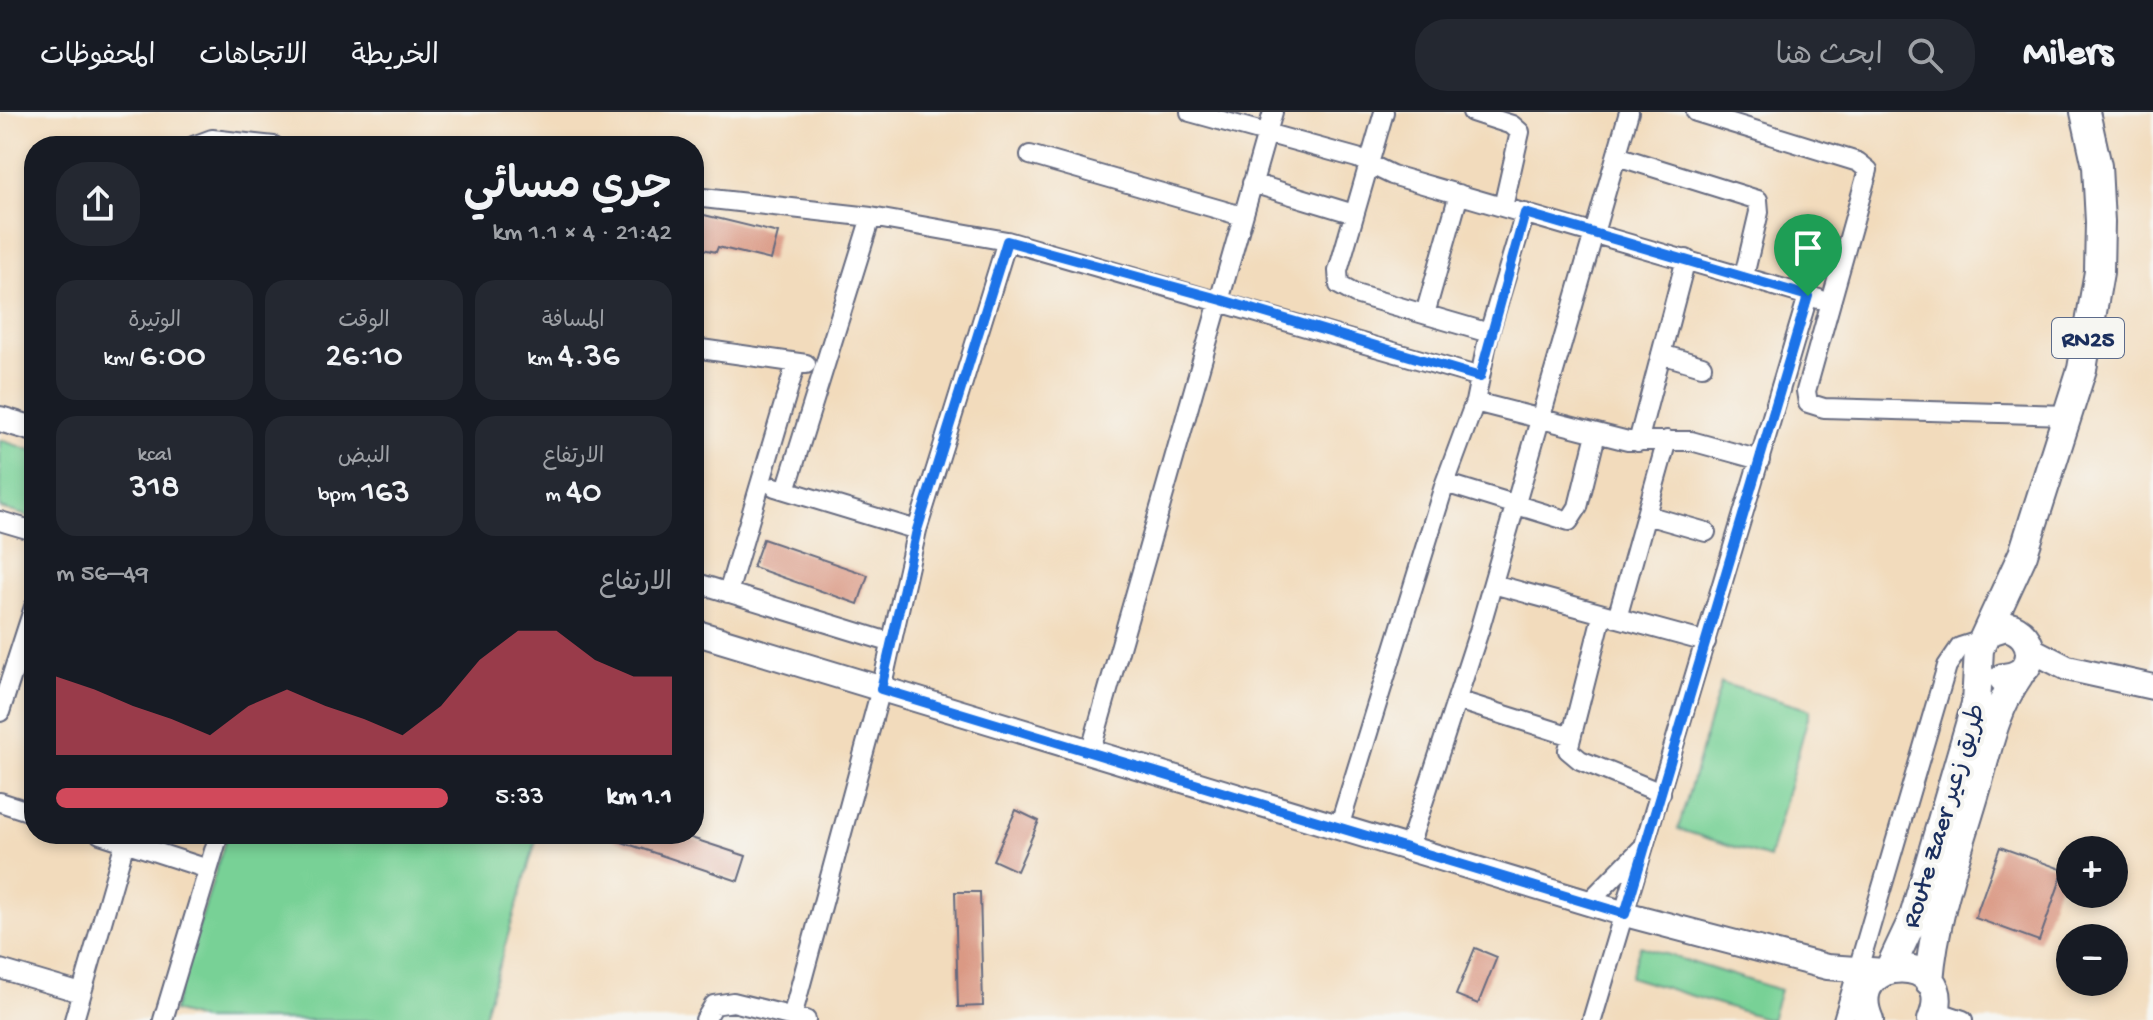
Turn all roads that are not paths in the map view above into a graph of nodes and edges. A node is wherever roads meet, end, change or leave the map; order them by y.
1 (1190, 112) edge
2 (1273, 112) edge
3 (1384, 112) edge
4 (1472, 112) edge
5 (1629, 112) edge
6 (1696, 112) edge
7 (2085, 112) edge
8 (1506, 117) edge
9 (1267, 133) junction
10 (1030, 155) dead end
11 (1617, 156) junction
12 (1370, 163) junction
13 (1252, 183) junction
14 (1459, 194) junction
15 (704, 198) edge
16 (1503, 207) junction
17 (1525, 213) junction
18 (1354, 214) junction
19 (1242, 216) junction
20 (871, 217) junction
21 (1596, 234) junction
22 (1007, 241) junction
23 (1686, 259) junction
24 (1744, 276) junction
25 (1808, 296) junction
26 (1222, 300) junction
27 (1831, 303) junction
28 (1425, 314) junction
29 (1489, 333) junction
30 (704, 349) edge
31 (1661, 354) junction
32 (796, 363) junction
33 (1702, 366) dead end
34 (824, 367) junction
35 (1480, 377) junction
36 (1475, 402) junction
37 (2069, 415) junction
38 (0, 419) edge
39 (1539, 420) junction
40 (24, 426) edge
41 (1596, 434) junction
42 (1667, 440) junction
43 (1638, 442) junction
44 (1760, 460) junction
45 (761, 482) junction
46 (1445, 483) junction
47 (786, 490) junction
48 (1515, 505) junction
49 (1646, 515) junction
50 (0, 521) edge
51 (24, 528) edge
52 (917, 530) junction
53 (1706, 532) dead end
54 (2023, 554) junction
55 (1493, 584) junction
56 (704, 585) edge
57 (728, 593) junction
58 (1610, 617) junction
59 (704, 635) edge
60 (889, 642) junction
61 (1706, 642) junction
62 (1983, 644) junction
63 (24, 655) edge
64 (2025, 656) junction
65 (2153, 687) edge
66 (881, 689) junction
67 (1457, 700) junction
68 (0, 712) edge
69 (1571, 736) junction
70 (1090, 753) junction
71 (1661, 793) junction
72 (0, 802) edge
73 (24, 810) edge
74 (1339, 827) junction
75 (124, 844) edge
76 (131, 844) edge
77 (216, 844) edge
78 (1645, 845) junction
79 (1408, 849) junction
80 (208, 869) junction
81 (1589, 902) junction
82 (1625, 914) junction
83 (2, 976) edge
84 (1929, 981) junction
85 (81, 993) junction
86 (1866, 997) edge
87 (1934, 1016) edge
88 (799, 1018) edge
89 (74, 1020) edge
90 (163, 1020) edge
91 (705, 1020) edge
92 (1592, 1020) edge
93 (1963, 1020) edge

1 - 9 street
2 - 9 street
3 - 12 street
4 - 8 street
5 - 11 street
6 - 27 street
7 - 37 main road, Route Zaer طريق زعير / RN25
8 - 16 street
9 - 12 street
9 - 13 street
10 - 19 street
11 - 21 street
11 - 24 street
12 - 14 street
12 - 18 street
13 - 18 street
13 - 19 street
14 - 16 street
14 - 28 street
15 - 20 street
16 - 17 street
17 - 21 street
17 - 29 street
18 - 28 street
19 - 26 street
20 - 22 street
20 - 34 street
21 - 23 street
21 - 39 street
22 - 26 street
22 - 52 street
23 - 24 street
23 - 31 street
24 - 25 street
25 - 27 street
25 - 44 street
26 - 35 street
26 - 70 street
27 - 37 street
28 - 29 street
29 - 35 street
30 - 32 street
31 - 33 street
31 - 43 street
32 - 34 street
32 - 45 street
34 - 47 street
35 - 36 street
36 - 39 street
36 - 46 street
37 - 54 main road, Route Zaer طريق زعير / RN25
38 - 40 main road
39 - 41 street
39 - 48 street
41 - 43 street
41 - 48 street
42 - 43 street
42 - 44 street
42 - 49 street
44 - 61 street
45 - 47 street
45 - 57 street
46 - 48 street
46 - 74 street
47 - 52 street
48 - 55 street
49 - 53 street
49 - 58 street
50 - 51 street
52 - 60 street
54 - 62 main road, Route Zaer طريق زعير / RN25
54 - 64 main road, Route Zaer طريق زعير / RN25
55 - 58 street
55 - 67 street
56 - 57 street
57 - 60 street
58 - 61 street
58 - 69 street
59 - 66 main road
60 - 66 street
61 - 71 street
62 - 64 main road
62 - 64 main road
62 - 86 main road, Route Zaer طريق زعير / RN25
62 - 86 street
63 - 68 street
64 - 65 main road
64 - 84 main road, Route Zaer طريق زعير
66 - 70 main road
66 - 88 street
67 - 69 street
67 - 79 street
69 - 71 street
70 - 74 main road
71 - 78 street
72 - 73 street
74 - 79 main road
75 - 85 street
76 - 80 street
77 - 80 street
78 - 81 street
78 - 82 street
79 - 81 main road
80 - 90 street
81 - 82 main road
82 - 86 main road
82 - 92 street
83 - 85 street
84 - 86 main road
84 - 87 main road, Route Zaer طريق زعير
85 - 89 street
87 - 93 street
88 - 91 street

